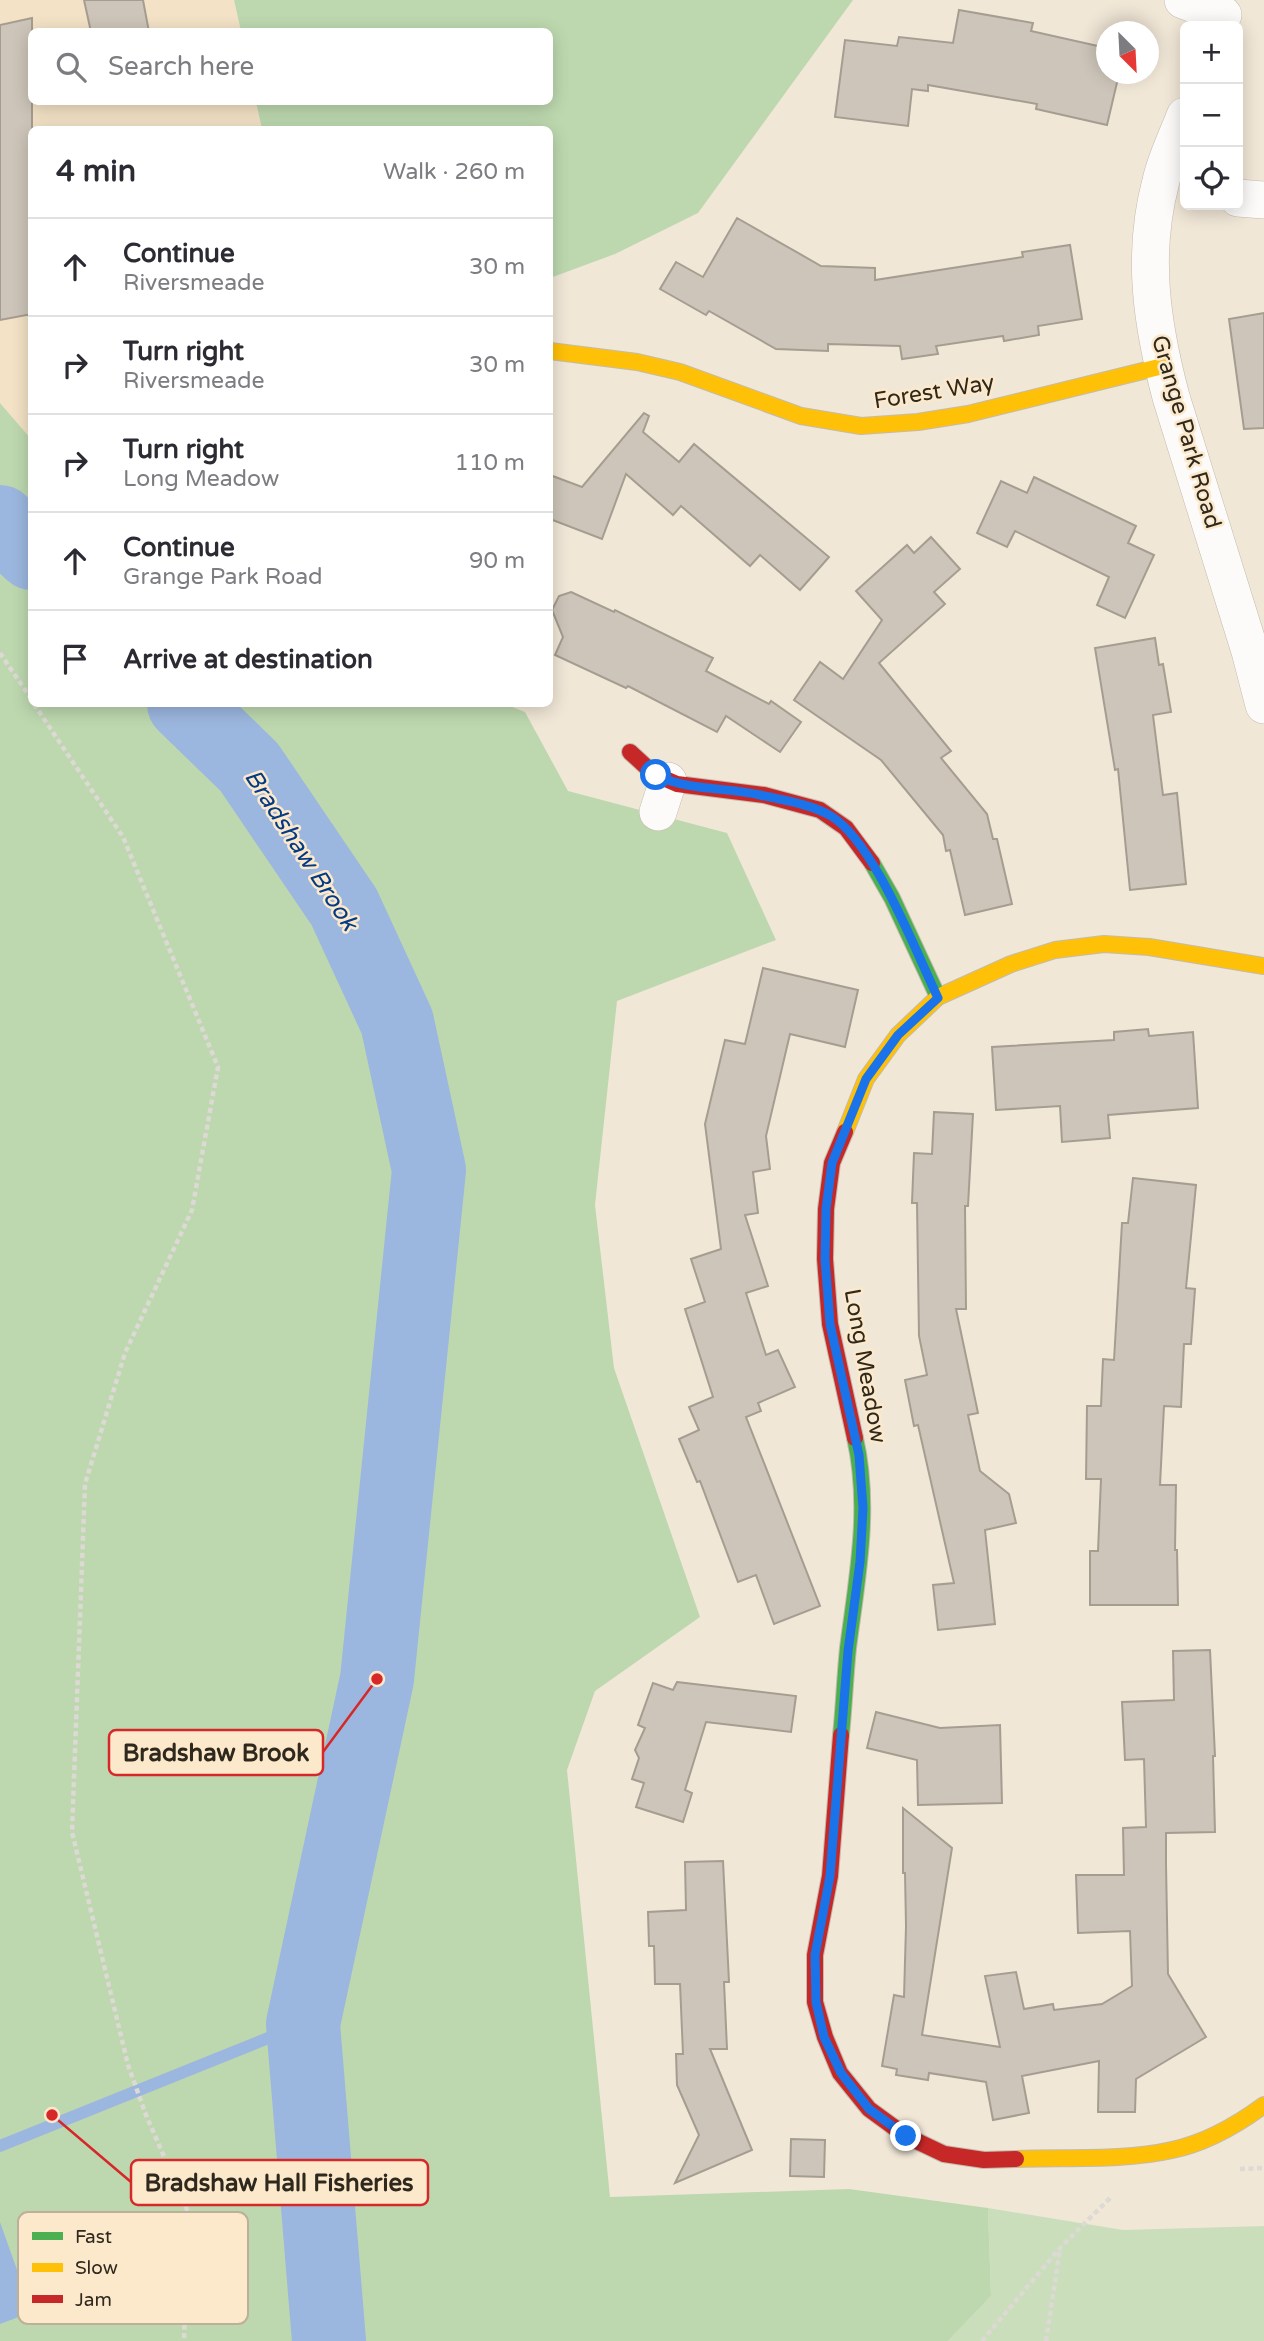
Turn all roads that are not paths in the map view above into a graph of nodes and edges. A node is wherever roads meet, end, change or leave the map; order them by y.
1 (1183, 0) edge
2 (1224, 14) edge
3 (1180, 144) edge
4 (1173, 184) edge
5 (1243, 198) edge
6 (1264, 200) edge
7 (553, 351) edge
8 (1163, 366) junction
9 (1264, 705) edge
10 (630, 752) dead end
11 (1264, 966) edge
12 (938, 998) junction
13 (1264, 2105) edge

1 - 2 street
3 - 4 street, Grange Park Road
4 - 8 street, Grange Park Road
5 - 6 street
7 - 8 street, Forest Way
8 - 9 street, Grange Park Road
10 - 12 street
11 - 12 street, Long Meadow
12 - 13 street, Long Meadow

